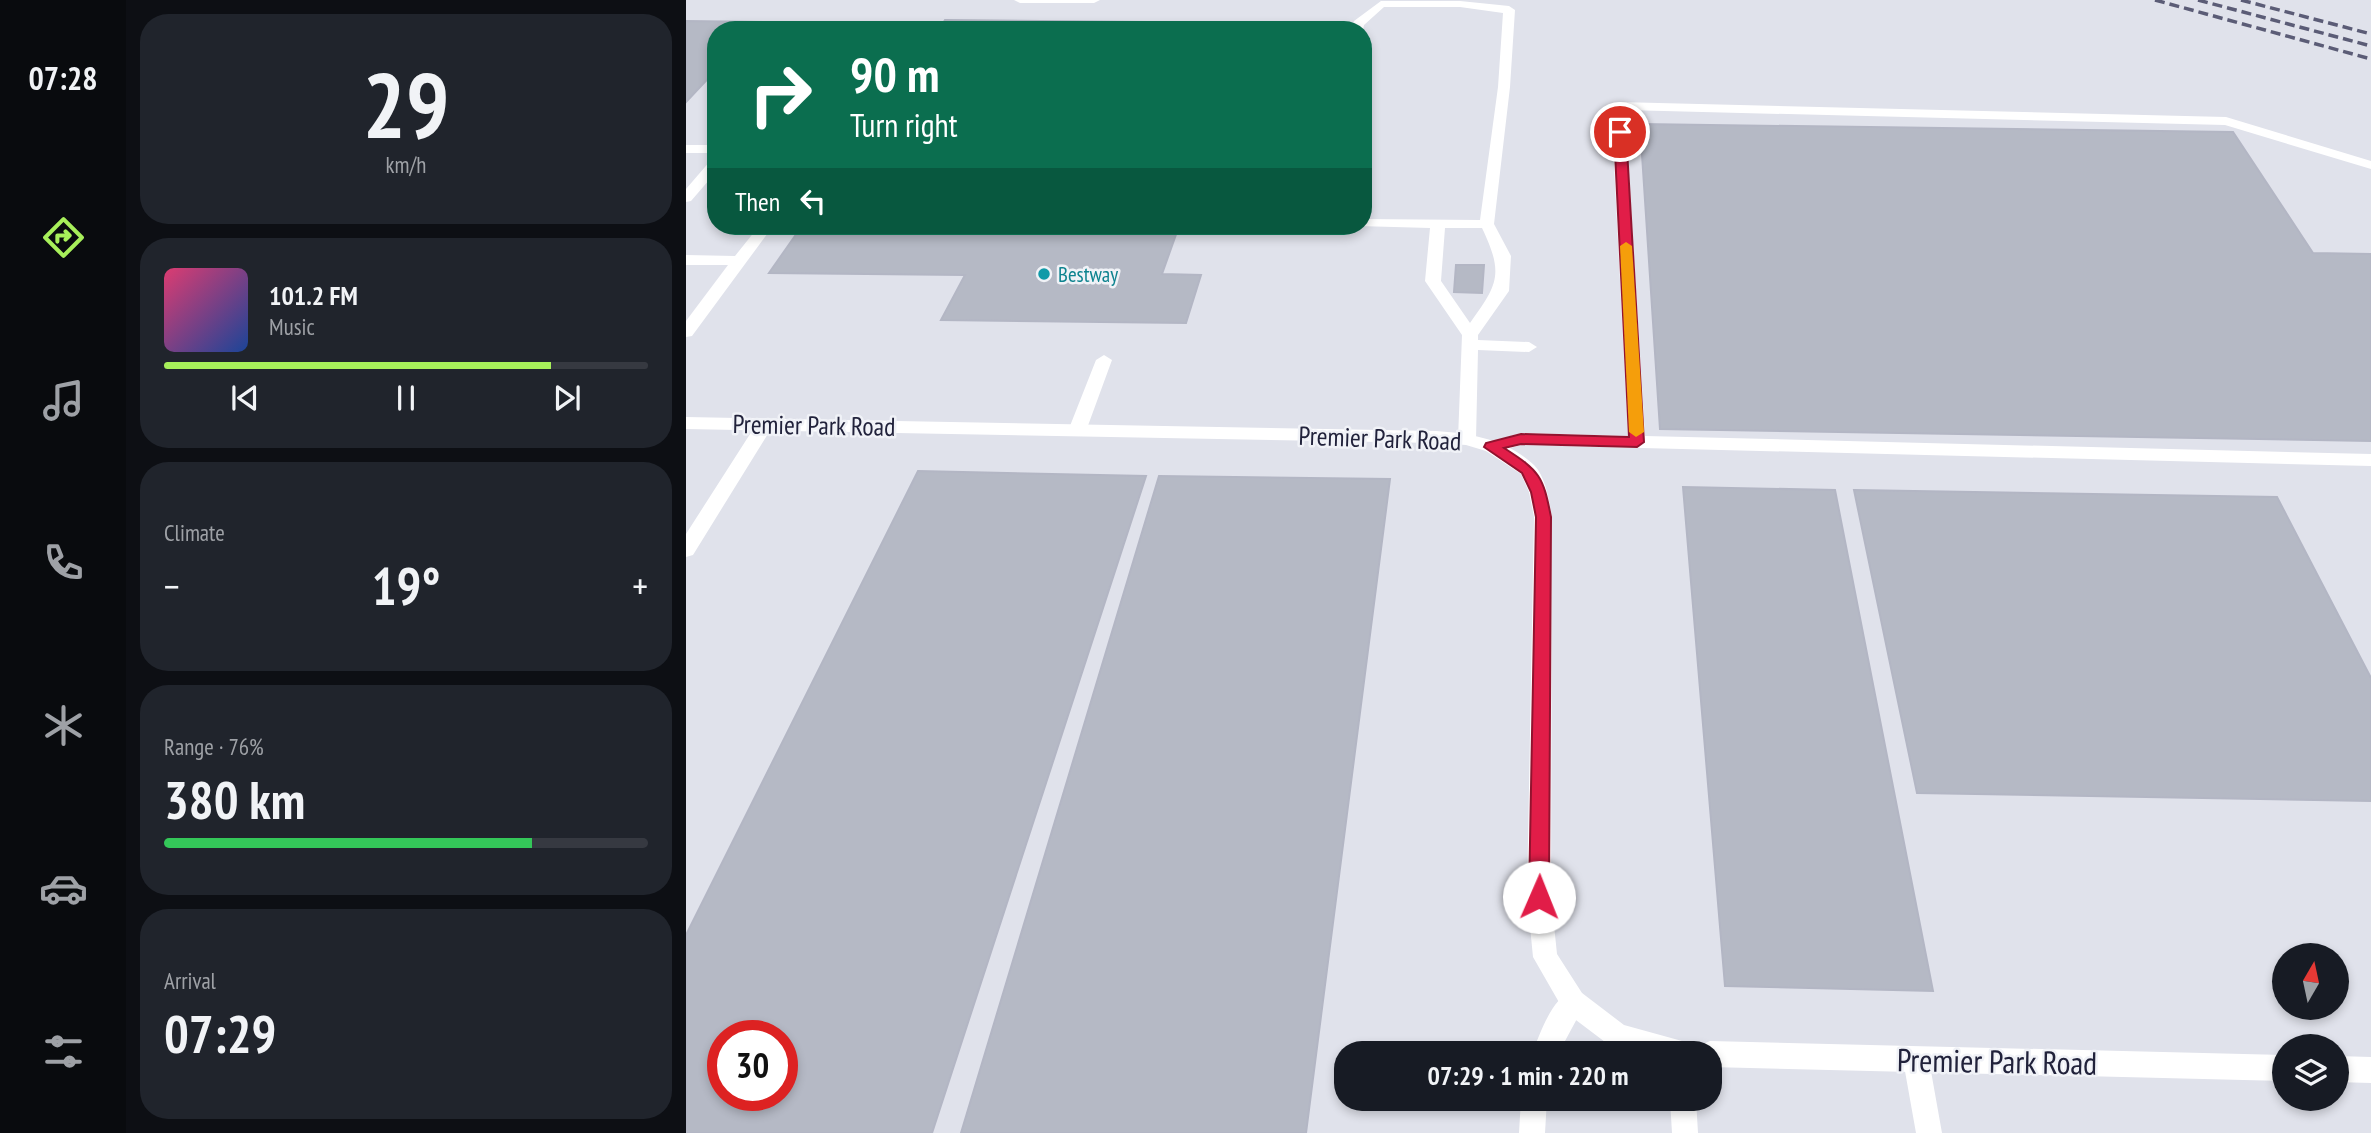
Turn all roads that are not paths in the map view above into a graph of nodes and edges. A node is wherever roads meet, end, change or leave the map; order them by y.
1 (1020, 0) edge
2 (1094, 0) edge
3 (1362, 21) edge
4 (686, 149) edge
5 (707, 149) edge
6 (2371, 165) edge
7 (707, 174) edge
8 (686, 198) edge
9 (1372, 223) edge
10 (1487, 223) junction
11 (1438, 224) junction
12 (759, 235) edge
13 (686, 260) edge
14 (739, 261) junction
15 (686, 332) edge
16 (1470, 340) junction
17 (1529, 347) dead end
18 (1104, 360) dead end
19 (686, 423) edge
20 (765, 424) junction
21 (1077, 430) junction
22 (1467, 439) junction
23 (1637, 442) junction
24 (1492, 447) junction
25 (2371, 460) edge
26 (686, 550) edge
27 (1573, 1002) junction
28 (1550, 1041) edge
29 (1636, 1041) edge
30 (1722, 1054) edge
31 (1916, 1060) junction
32 (2272, 1068) edge
33 (2349, 1069) edge
34 (2371, 1070) edge
35 (1533, 1111) edge
36 (1684, 1111) edge
37 (1532, 1133) edge
38 (1685, 1133) edge
39 (1929, 1133) edge

1 - 2 street
3 - 10 street
4 - 5 street
6 - 23 street
7 - 8 street
9 - 11 street
10 - 11 street
10 - 16 street
11 - 16 street
12 - 14 street
13 - 14 street
14 - 15 street
16 - 17 street
16 - 22 street
18 - 21 street
19 - 20 street, Premier Park Road
20 - 21 street, Premier Park Road
20 - 26 street
21 - 22 street, Premier Park Road
22 - 24 street, Premier Park Road
23 - 24 lane
23 - 25 street
24 - 27 street, Premier Park Road
27 - 28 street
27 - 29 street, Premier Park Road
30 - 31 street, Premier Park Road
31 - 32 street, Premier Park Road
31 - 39 street
33 - 34 street
35 - 37 street
36 - 38 street

